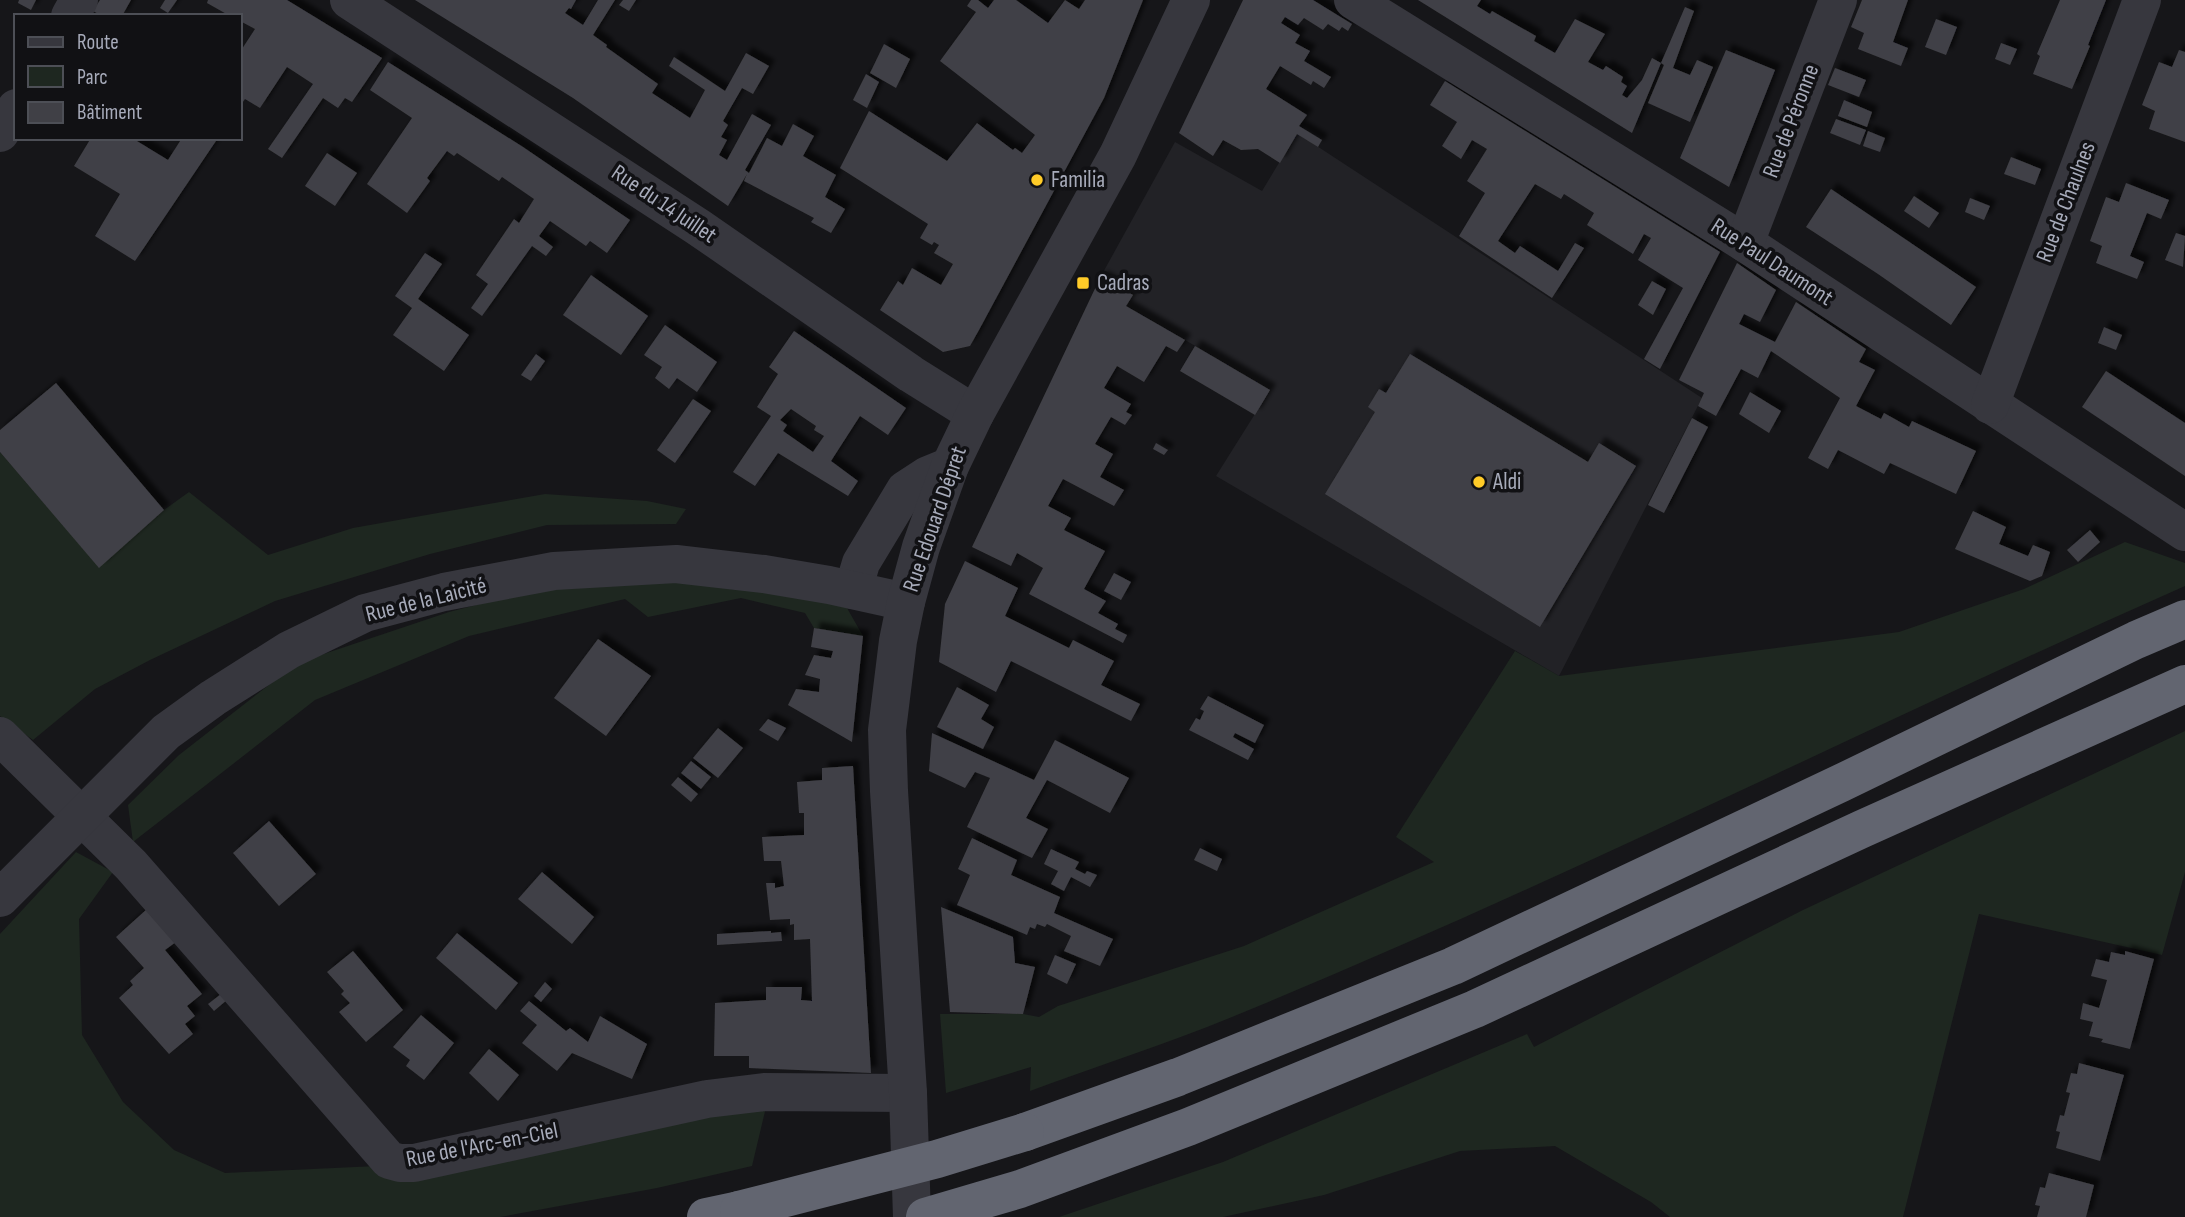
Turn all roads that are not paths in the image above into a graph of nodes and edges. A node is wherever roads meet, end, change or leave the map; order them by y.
1 (349, 0) edge
2 (1191, 0) edge
3 (1353, 0) edge
4 (1838, 0) edge
5 (2142, 0) edge
6 (14, 111) edge
7 (0, 133) edge
8 (1745, 243) junction
9 (1990, 405) junction
10 (975, 414) junction
11 (950, 466) junction
12 (2177, 516) edge
13 (853, 590) junction
14 (906, 602) junction
15 (2185, 619) edge
16 (2173, 689) edge
17 (0, 736) edge
18 (80, 817) junction
19 (0, 898) edge
20 (908, 1093) junction
21 (722, 1214) edge
22 (912, 1217) edge
23 (925, 1217) edge

1 - 10 street, Rue du 14 Juillet
2 - 10 street, Rue Edouard Dépret
3 - 8 street, Rue Paul Daumont
4 - 8 street, Rue de Péronne
5 - 9 street, Rue de Chaulnes
6 - 7 street
8 - 9 street, Rue Paul Daumont
9 - 12 street, Rue Paul Daumont
10 - 11 street, Rue Edouard Dépret
11 - 13 street
11 - 14 street, Rue Edouard Dépret
13 - 14 street, Rue de la Laicité
13 - 18 street, Rue de la Laicité
14 - 20 street, Rue Edouard Dépret
15 - 21 highway, bridge
16 - 23 highway
17 - 18 street, Rue de l'Arc-en-Ciel
18 - 19 street, Rue de la Laicité
18 - 20 street, Rue de l'Arc-en-Ciel
20 - 22 street, Rue Edouard Dépret

